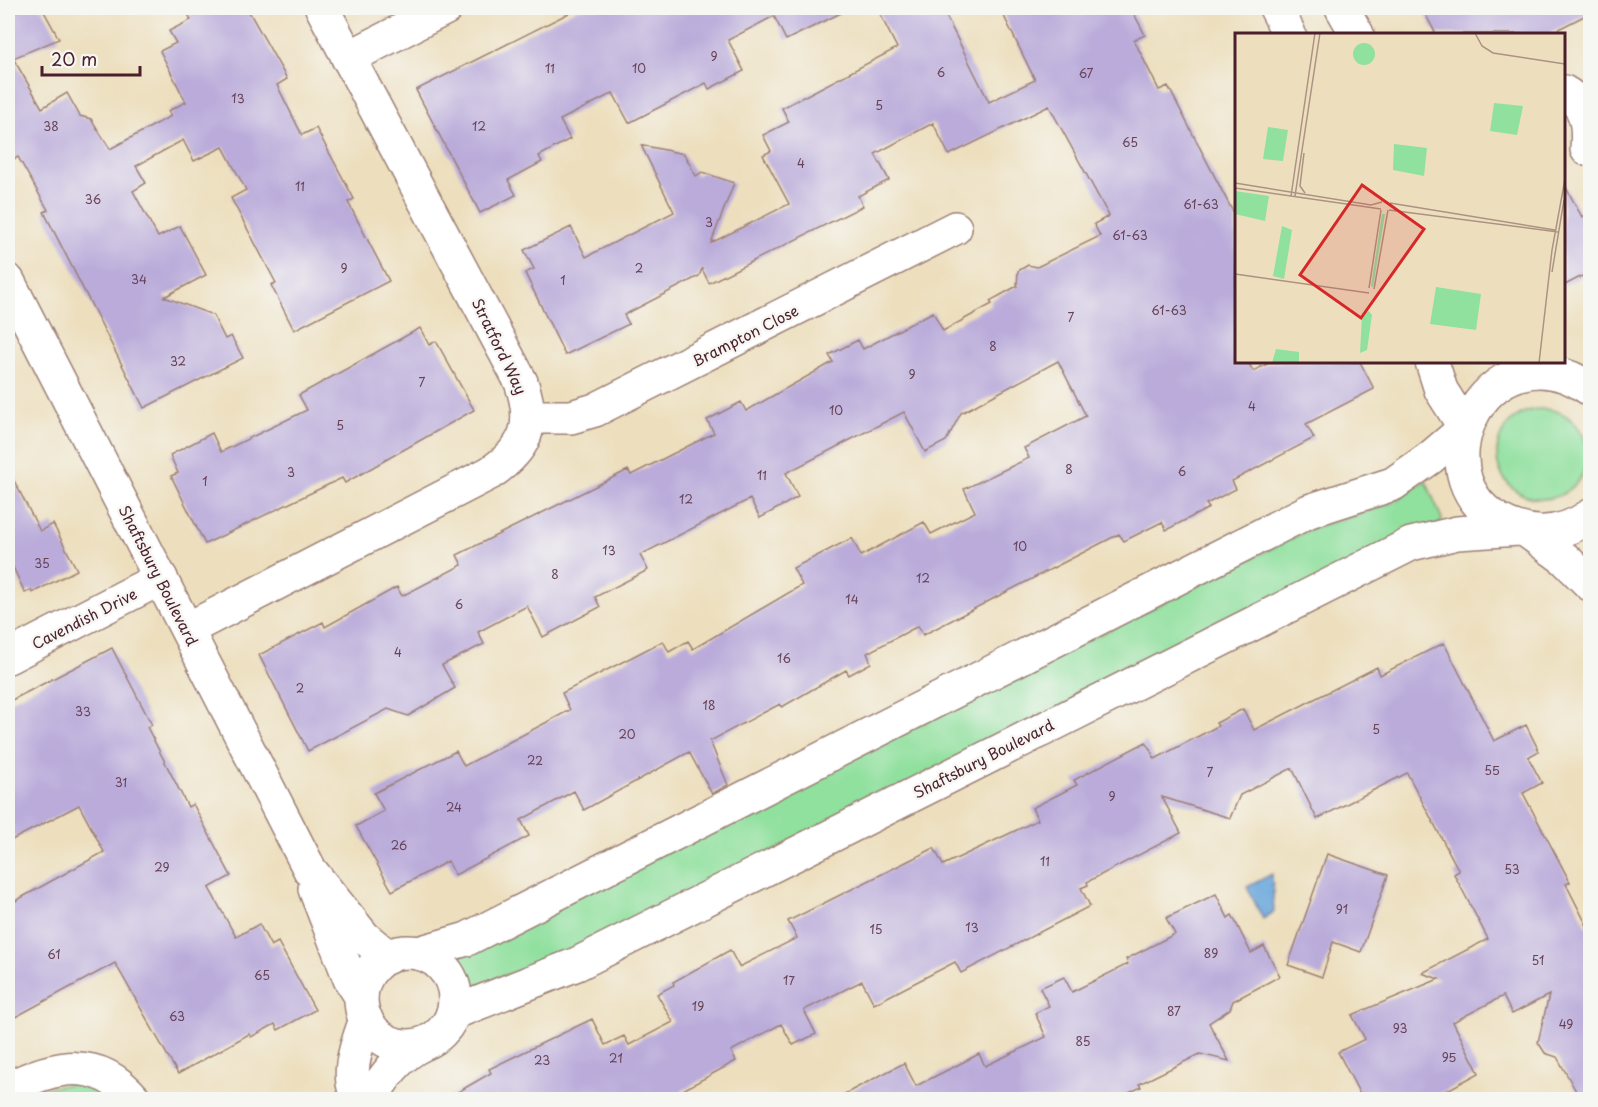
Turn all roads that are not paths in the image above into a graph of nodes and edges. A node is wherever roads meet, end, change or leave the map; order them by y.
1 (322, 8) edge
2 (446, 8) edge
3 (1276, 8) edge
4 (1342, 8) edge
5 (1288, 33) edge
6 (1356, 33) edge
7 (348, 58) junction
8 (1580, 105) edge
9 (1587, 149) dead end
10 (956, 228) dead end
11 (8, 280) edge
12 (1432, 363) edge
13 (1572, 376) edge
14 (528, 417) junction
15 (1465, 428) junction
16 (1590, 516) edge
17 (1523, 530) junction
18 (161, 578) junction
19 (1590, 584) edge
20 (188, 629) junction
21 (8, 657) edge
22 (310, 870) junction
23 (403, 955) junction
24 (364, 1007) junction
25 (453, 1013) junction
26 (423, 1044) junction
27 (8, 1089) edge
28 (135, 1100) edge
29 (360, 1100) edge
30 (370, 1100) edge

1 - 7 street, Stratford Way
2 - 7 street
3 - 5 street
4 - 6 street
7 - 14 street, Stratford Way
8 - 9 street
10 - 14 street, Brampton Close
11 - 18 street, Shaftsbury Boulevard
12 - 15 street
13 - 15 street
14 - 20 street, Stratford Way
15 - 17 street
15 - 23 street
16 - 17 street, Shaftsbury Boulevard
17 - 19 street
17 - 25 street, Shaftsbury Boulevard
18 - 20 street, Shaftsbury Boulevard
18 - 21 street, Cavendish Drive
20 - 22 street, Shaftsbury Boulevard
22 - 23 street, Shaftsbury Boulevard
22 - 24 street, Shaftsbury Boulevard
23 - 24 street
23 - 25 street
24 - 26 street
24 - 29 street
25 - 26 street
26 - 30 street
27 - 28 street

